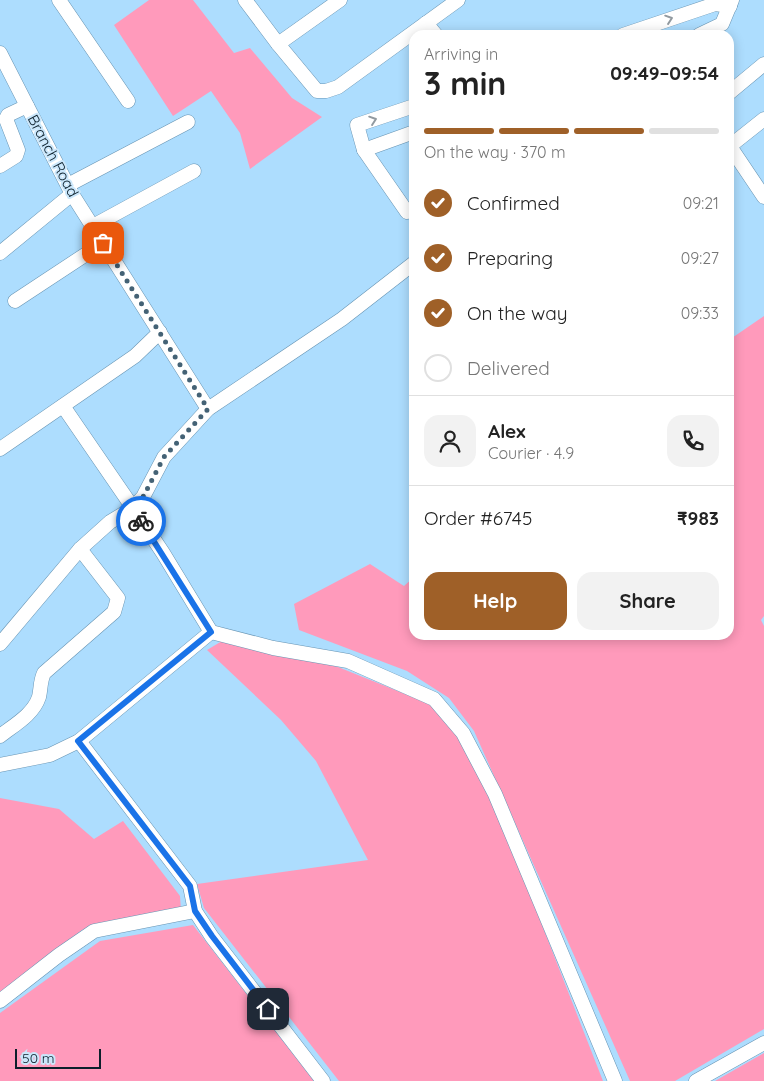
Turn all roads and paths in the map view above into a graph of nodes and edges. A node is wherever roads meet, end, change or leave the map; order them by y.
1 (59, 0) edge
2 (245, 0) edge
3 (340, 0) edge
4 (458, 0) edge
5 (731, 3) edge
6 (426, 23) junction
7 (416, 30) edge
8 (432, 30) edge
9 (638, 30) edge
10 (709, 30) edge
11 (409, 35) edge
12 (278, 44) junction
13 (0, 53) edge
14 (764, 64) edge
15 (4, 70) edge
16 (734, 89) edge
17 (128, 101) dead end
18 (27, 106) junction
19 (409, 108) edge
20 (764, 119) edge
21 (188, 122) dead end
22 (409, 134) edge
23 (734, 142) edge
24 (364, 150) junction
25 (734, 153) edge
26 (0, 166) edge
27 (194, 171) dead end
28 (70, 190) junction
29 (764, 197) edge
30 (407, 212) dead end
31 (93, 226) junction
32 (103, 243) junction
33 (0, 253) edge
34 (409, 267) edge
35 (14, 301) dead end
36 (160, 332) junction
37 (63, 406) junction
38 (208, 409) junction
39 (2, 444) edge
40 (133, 508) junction
41 (80, 548) junction
42 (211, 632) junction
43 (0, 644) edge
44 (0, 736) edge
45 (78, 741) junction
46 (0, 765) edge
47 (195, 911) junction
48 (0, 1001) edge
49 (764, 1043) edge
50 (323, 1081) edge
51 (615, 1081) edge
52 (696, 1081) edge

1 - 17 street
2 - 12 street
3 - 12 street
4 - 6 street
9 -> 5 street
5 - 10 street
6 - 7 street
6 - 8 street
11 - 12 street
13 - 15 street, Branch Road
14 - 16 street
15 - 18 street, Branch Road
18 - 26 street
18 - 28 street, Branch Road
24 -> 19 street
20 - 23 street
21 - 28 street
22 - 24 street
24 - 30 street
25 - 29 street
27 - 31 street
28 - 31 street, Branch Road
28 - 33 street
31 - 32 street, Branch Road
32 - 35 street
32 - 36 street, Branch Road
34 - 38 street
36 - 37 street
36 - 38 street, Branch Road
37 - 39 street
37 - 40 street
38 - 40 street
40 - 41 street
40 - 42 street
41 - 43 street
41 - 44 street
42 - 45 street
42 - 51 street
45 - 46 street
45 - 47 street
47 - 48 street
47 - 50 street
49 - 52 street

